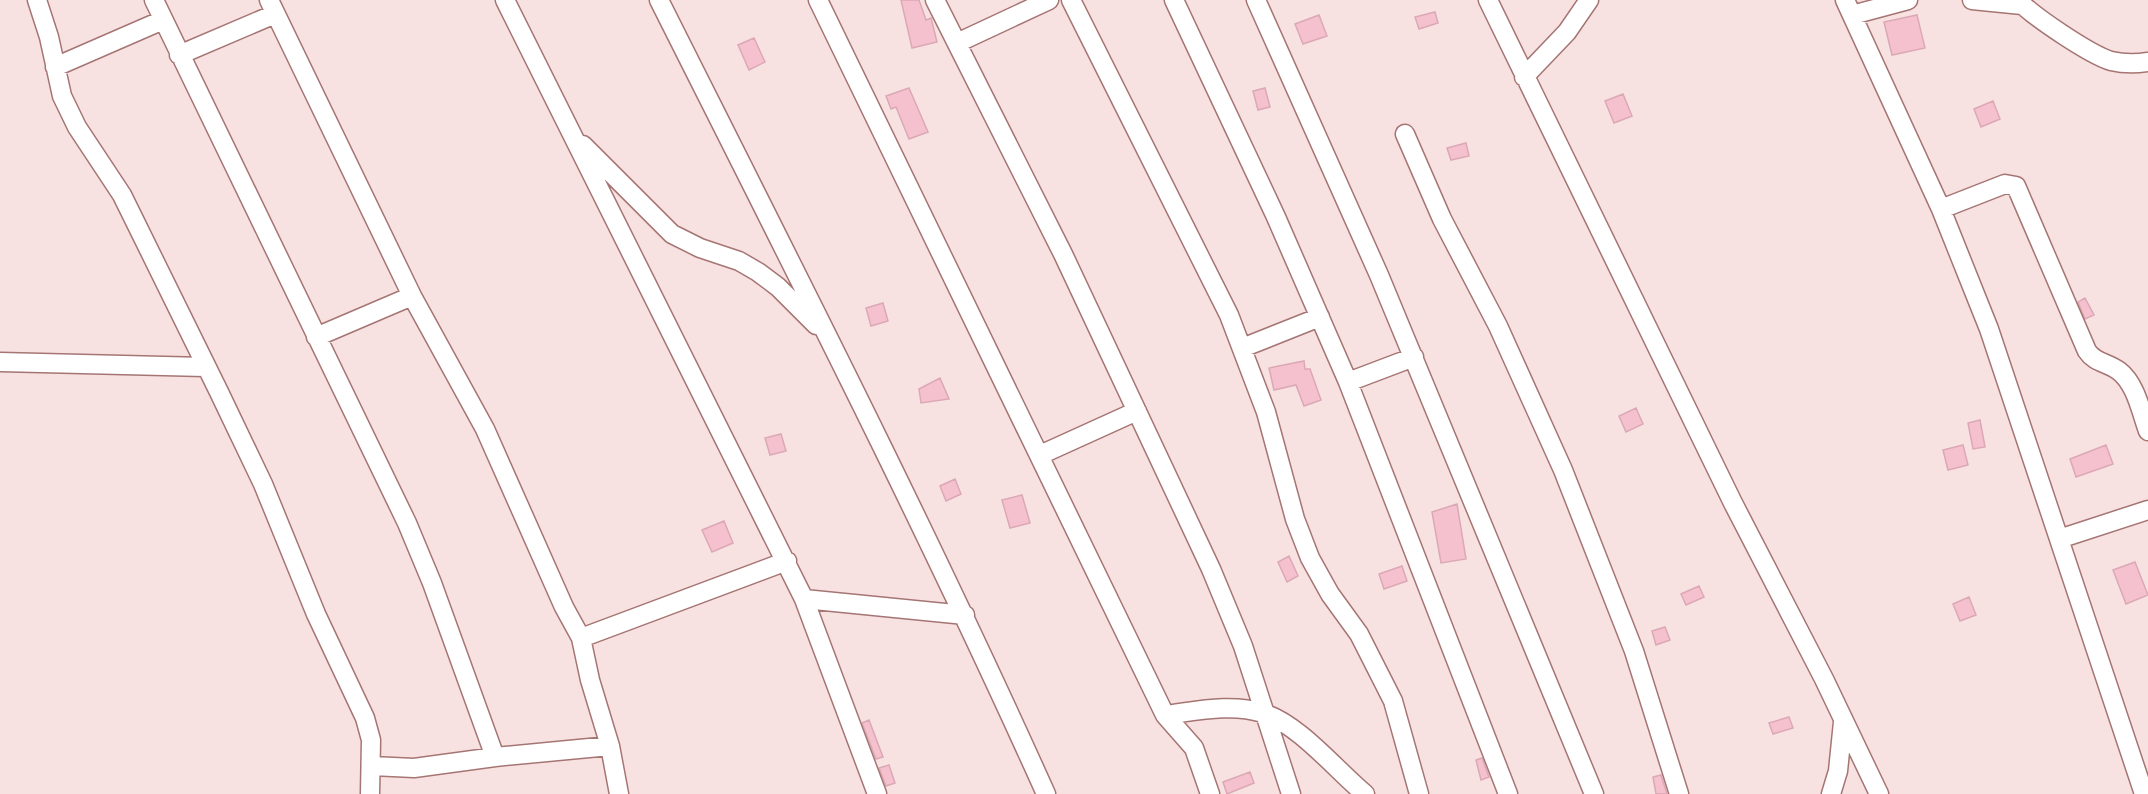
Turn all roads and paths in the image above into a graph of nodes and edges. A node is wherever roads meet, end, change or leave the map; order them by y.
1 (37, 0) edge
2 (154, 0) edge
3 (505, 0) edge
4 (659, 0) edge
5 (818, 0) edge
6 (935, 0) edge
7 (1049, 0) edge
8 (1071, 0) edge
9 (1174, 0) edge
10 (1256, 0) edge
11 (1488, 0) edge
12 (1589, 0) edge
13 (1908, 0) edge
14 (1972, 0) edge
15 (2020, 2) edge
16 (272, 7) edge
17 (1848, 8) edge
18 (163, 20) junction
19 (957, 43) junction
20 (179, 54) junction
21 (2148, 62) edge
22 (55, 67) junction
23 (1524, 77) junction
24 (572, 133) junction
25 (1406, 134) dead end
26 (1941, 209) junction
27 (412, 296) junction
28 (1320, 317) junction
29 (316, 337) junction
30 (828, 337) junction
31 (1242, 348) junction
32 (1414, 357) junction
33 (0, 362) edge
34 (206, 367) junction
35 (1348, 382) junction
36 (1137, 411) junction
37 (2148, 431) edge
38 (1040, 455) junction
39 (2148, 510) edge
40 (2059, 539) junction
41 (787, 561) junction
42 (804, 599) junction
43 (965, 615) junction
44 (581, 638) junction
45 (1264, 713) junction
46 (1166, 715) junction
47 (1843, 720) junction
48 (610, 746) junction
49 (495, 757) junction
50 (372, 766) junction
51 (370, 794) edge
52 (619, 794) edge
53 (877, 794) edge
54 (1046, 794) edge
55 (1210, 794) edge
56 (1291, 794) edge
57 (1365, 794) edge
58 (1419, 794) edge
59 (1508, 794) edge
60 (1594, 794) edge
61 (1679, 794) edge
62 (1831, 794) edge
63 (1879, 794) edge
64 (2144, 794) edge

1 - 22 street
2 - 18 street
3 - 24 street
4 - 30 street
5 - 38 street
6 - 19 street
7 - 19 street
8 - 31 street
9 - 28 street
10 - 32 street
11 - 23 street
12 - 23 street
13 - 17 street
14 - 15 street
15 - 21 street
16 - 20 street
16 - 27 street
17 - 26 street
18 - 20 street
18 - 22 street
19 - 36 street
20 - 29 street
22 - 34 street
23 - 47 street
24 - 30 street
24 - 41 street
25 - 61 street
26 - 37 street
26 - 40 street
27 - 29 street
27 - 44 street
28 - 31 street
28 - 35 street
29 - 49 street
30 - 43 street
31 - 58 street
32 - 35 street
32 - 60 street
33 - 34 street
34 - 50 street
35 - 59 street
36 - 38 street
36 - 45 street
38 - 46 street
39 - 40 street
40 - 64 street
41 - 42 street
41 - 44 street
42 - 43 street
42 - 53 street
43 - 54 street
44 - 48 street
45 - 46 street
45 - 56 street
45 - 57 street
46 - 55 street
47 - 62 street
47 - 63 street
48 - 49 street
48 - 52 street
49 - 50 street
50 - 51 street

